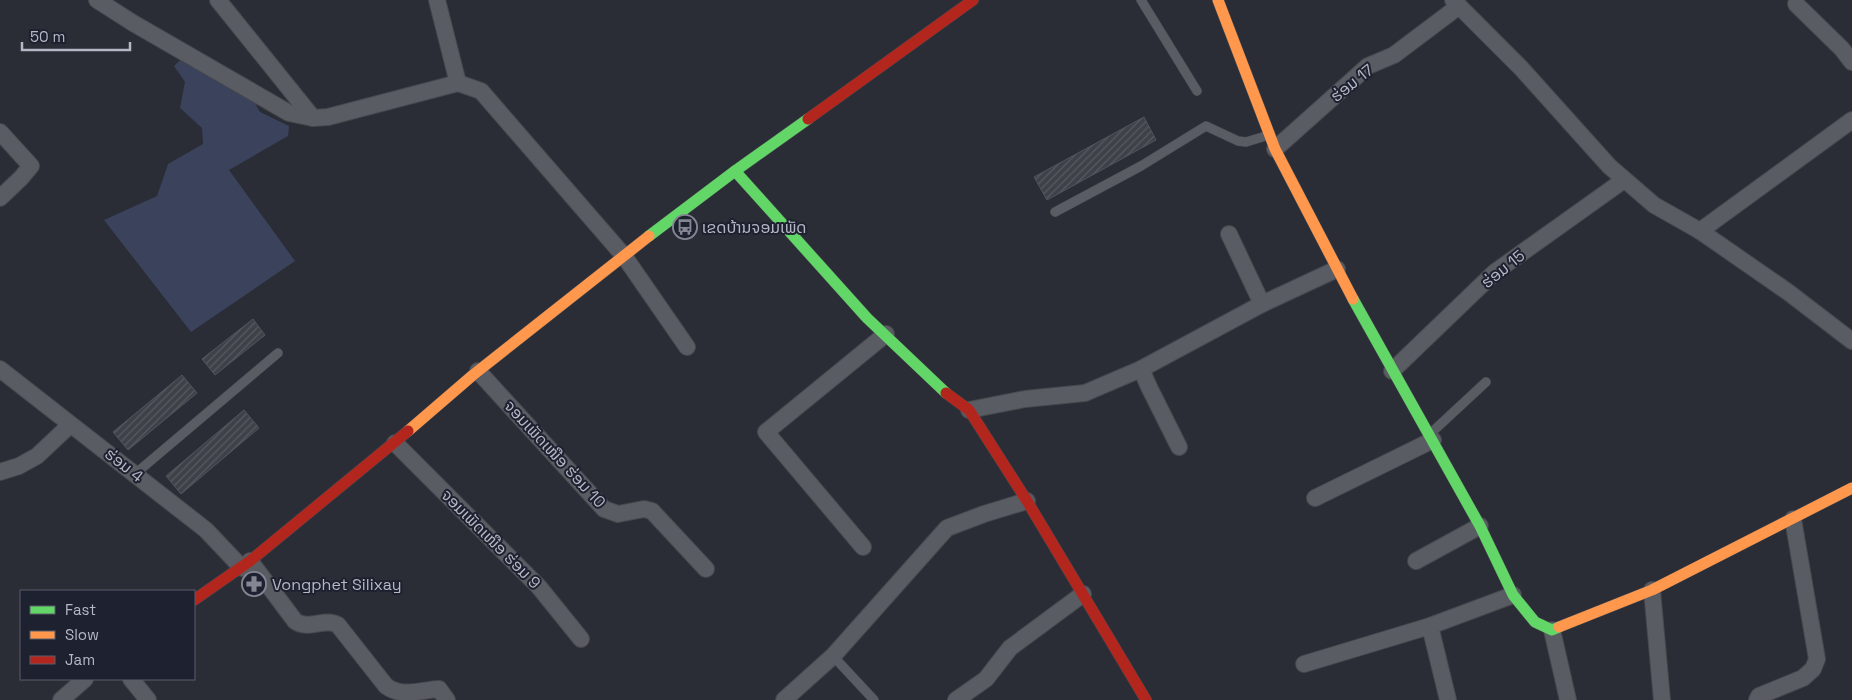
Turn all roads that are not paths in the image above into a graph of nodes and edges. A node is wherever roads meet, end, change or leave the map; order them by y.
1 (97, 0) edge
2 (218, 0) edge
3 (437, 0) edge
4 (973, 0) edge
5 (1141, 0) edge
6 (1218, 0) edge
7 (1456, 3) edge
8 (1796, 4) dead end
9 (1852, 62) edge
10 (458, 83) junction
11 (1197, 91) dead end
12 (313, 118) junction
13 (1852, 120) edge
14 (0, 132) edge
15 (1272, 142) junction
16 (735, 171) junction
17 (1624, 180) junction
18 (0, 198) edge
19 (1055, 212) dead end
20 (1700, 231) junction
21 (1229, 234) dead end
22 (624, 256) junction
23 (1337, 269) junction
24 (1262, 304) junction
25 (886, 334) junction
26 (1852, 341) edge
27 (687, 347) dead end
28 (278, 353) dead end
29 (0, 369) edge
30 (1141, 369) junction
31 (478, 371) junction
32 (1392, 372) junction
33 (1486, 382) dead end
34 (969, 410) junction
35 (70, 425) junction
36 (1432, 437) junction
37 (395, 443) junction
38 (1180, 447) dead end
39 (0, 472) edge
40 (135, 474) junction
41 (1852, 488) edge
42 (1315, 498) dead end
43 (1028, 501) junction
44 (1793, 519) junction
45 (1480, 526) junction
46 (863, 546) dead end
47 (1416, 561) dead end
48 (246, 564) junction
49 (706, 570) dead end
50 (1652, 590) junction
51 (1083, 594) junction
52 (1513, 595) junction
53 (195, 599) edge
54 (1430, 626) junction
55 (1552, 630) junction
56 (581, 639) dead end
57 (833, 656) junction
58 (1304, 664) dead end
59 (84, 680) edge
60 (132, 680) edge
61 (61, 700) edge
62 (148, 700) edge
63 (447, 700) edge
64 (784, 700) edge
65 (874, 700) edge
66 (956, 700) edge
67 (1146, 700) edge
68 (1448, 700) edge
69 (1568, 700) edge
70 (1662, 700) edge
71 (1757, 700) edge

1 - 12 street
2 - 12 street
3 - 10 street
4 - 16 street
5 - 11 lane
6 - 15 street
7 - 15 street, ຮ່ອມ 17
7 - 17 street
8 - 9 street
10 - 12 street
10 - 22 street
13 - 20 street
14 - 18 street
15 - 19 lane
15 - 23 street
16 - 22 street
16 - 25 street
17 - 20 street
17 - 32 street, ຮ່ອມ 15
20 - 26 street
21 - 24 street
22 - 27 street
22 - 31 street
23 - 24 street
23 - 32 street
24 - 30 street
25 - 34 street
25 - 46 street
28 - 40 lane
29 - 35 street, ຮ່ອມ 4
30 - 34 street
30 - 38 street
31 - 37 street
31 - 49 street, ຈອມເພັດເໜືອ ຮ່ອມ 10
32 - 36 street
33 - 36 lane
34 - 43 street
35 - 39 street
35 - 40 street, ຮ່ອມ 4
36 - 42 street
36 - 45 street
37 - 48 street
37 - 56 street, ຈອມເພັດເໜືອ ຮ່ອມ 9
40 - 48 street, ຮ່ອມ 4
41 - 44 street
43 - 51 street
43 - 57 street
44 - 50 street
44 - 71 street
45 - 47 street
45 - 52 street
48 - 53 street
48 - 63 street, ຮ່ອມ 4
50 - 55 street
50 - 70 street
51 - 66 street
51 - 67 street
52 - 54 street
52 - 55 street
54 - 58 street
54 - 68 street
55 - 69 street
57 - 64 street
57 - 65 lane
59 - 61 street
60 - 62 street

